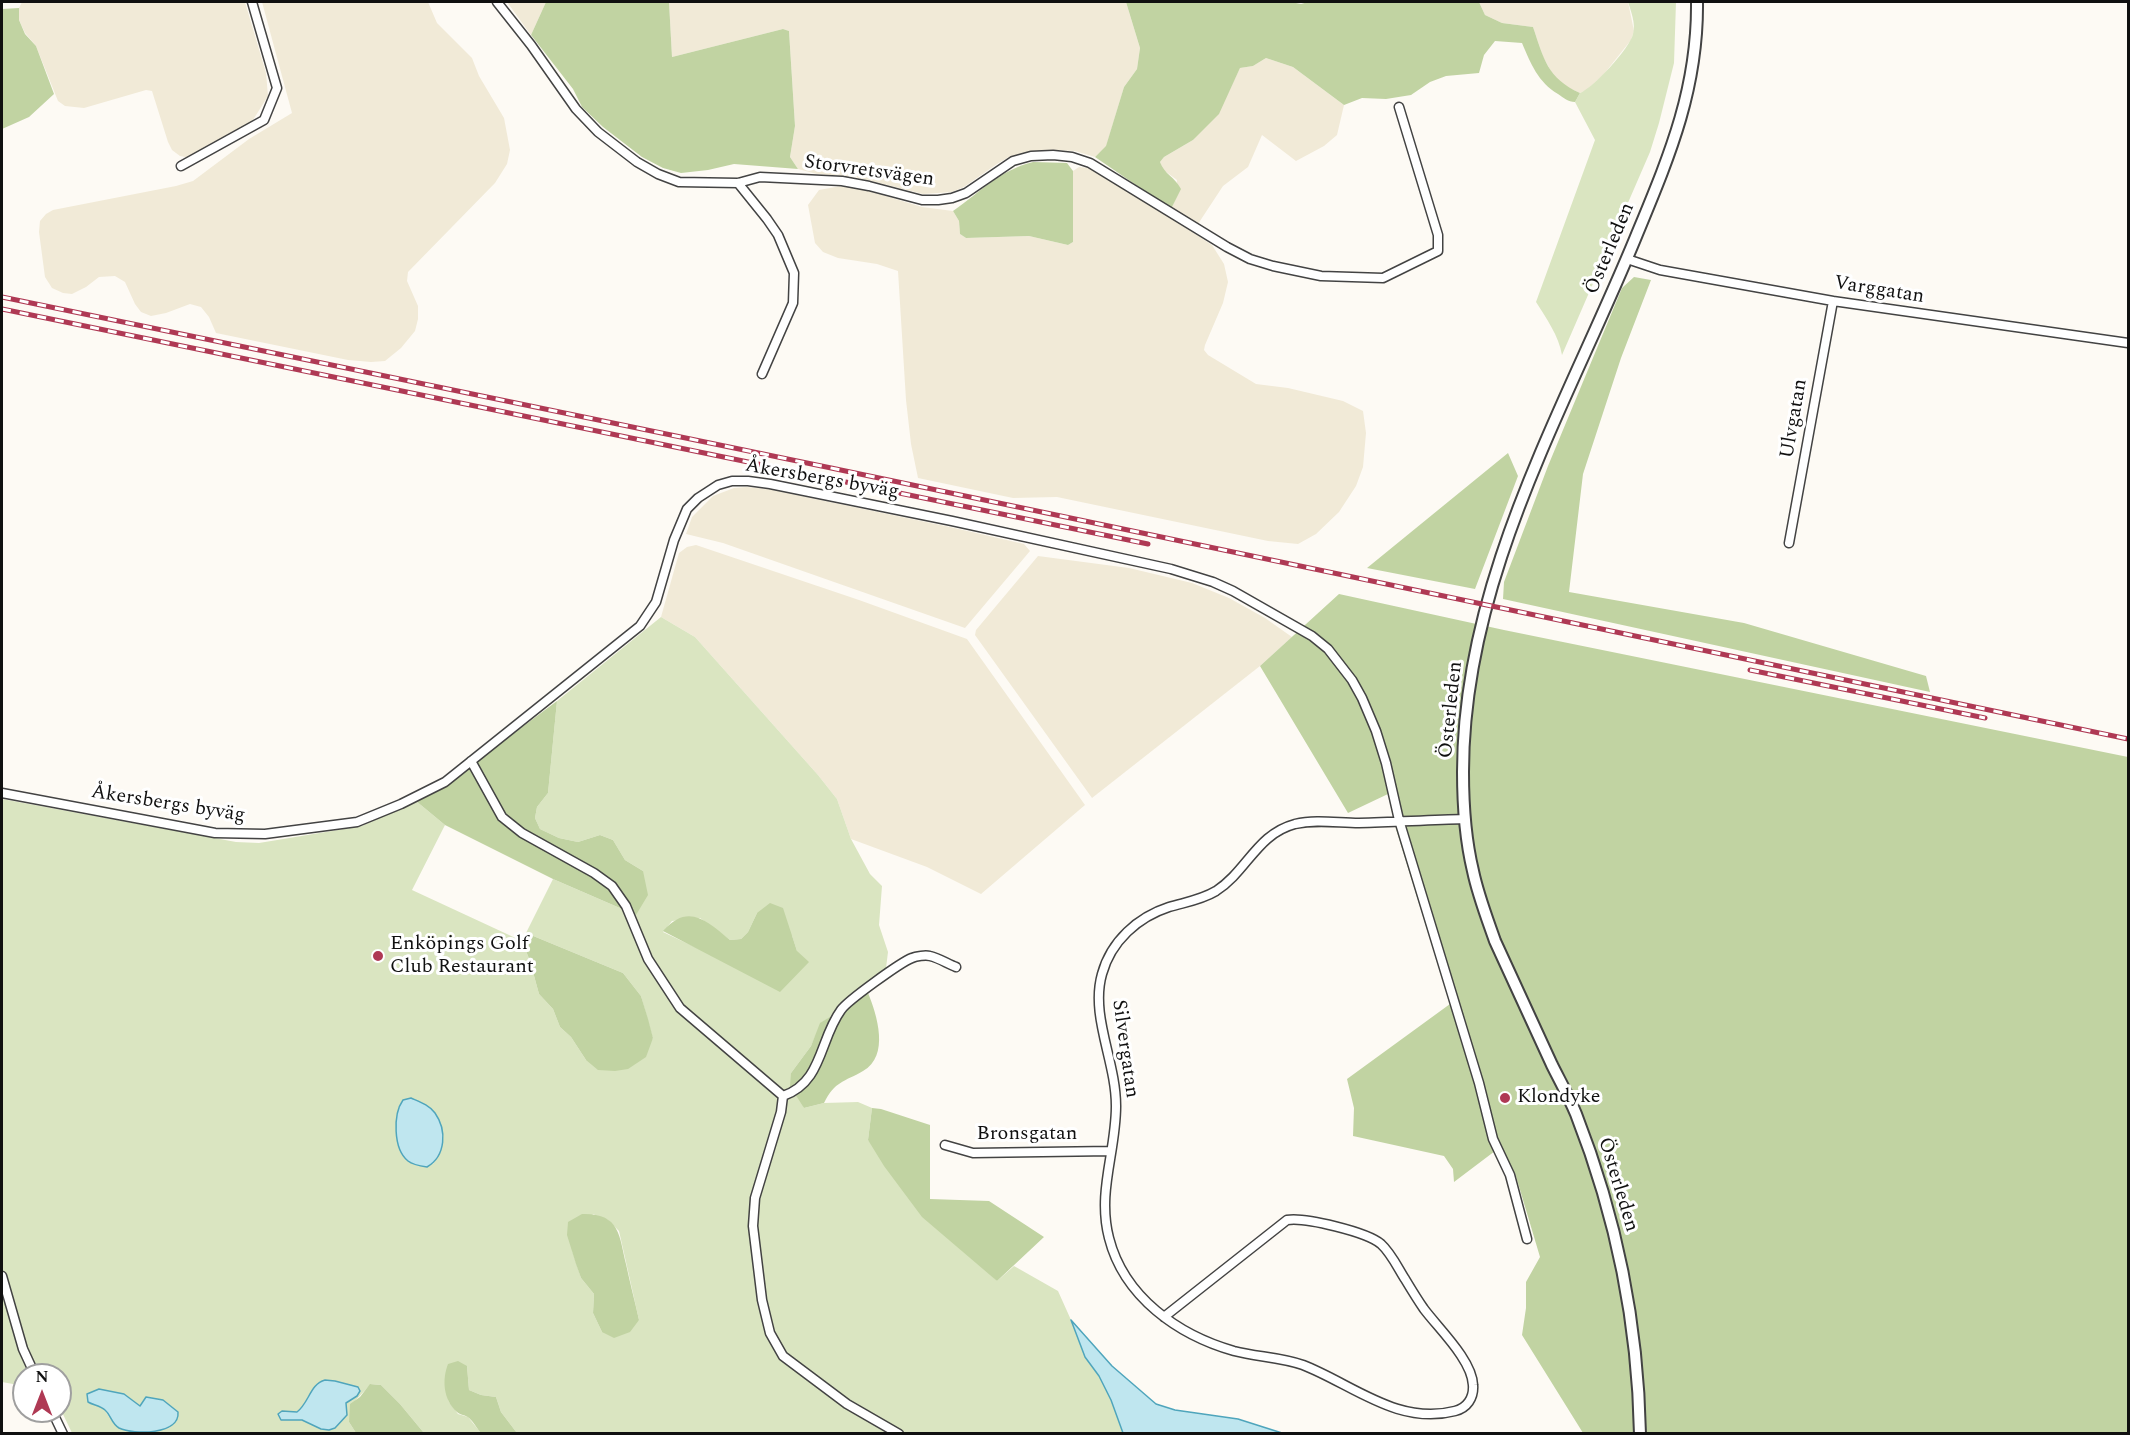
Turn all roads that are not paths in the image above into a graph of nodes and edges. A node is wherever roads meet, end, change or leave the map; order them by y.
1 (252, 2) edge
2 (496, 2) edge
3 (1697, 2) edge
4 (1399, 107) dead end
5 (181, 166) dead end
6 (738, 183) junction
7 (1627, 259) junction
8 (1833, 301) junction
9 (2128, 343) edge
10 (762, 374) dead end
11 (1789, 543) dead end
12 (471, 761) junction
13 (2, 793) edge
14 (1464, 819) junction
15 (1399, 820) junction
16 (956, 967) dead end
17 (783, 1096) junction
18 (945, 1145) dead end
19 (1111, 1151) junction
20 (1527, 1239) dead end
21 (2, 1276) edge
22 (1164, 1317) junction
23 (29, 1363) edge
24 (899, 1434) edge
25 (1640, 1434) edge

1 - 5 street
2 - 6 street, Storvretsvägen
3 - 7 street, Österleden
4 - 6 street, Storvretsvägen
6 - 10 street
7 - 8 street, Varggatan
7 - 14 street, Österleden
8 - 9 street, Varggatan
8 - 11 street, Ulvgatan
12 - 13 street, Åkersbergs byväg
12 - 15 street, Åkersbergs byväg
12 - 17 street
14 - 15 street, Silvergatan
14 - 25 street, Österleden
15 - 19 street, Silvergatan
15 - 20 street, Åkersbergs byväg
16 - 17 street
17 - 24 street
18 - 19 street, Bronsgatan
19 - 22 street, Silvergatan
21 - 23 street
22 - 22 street, Silvergatan

